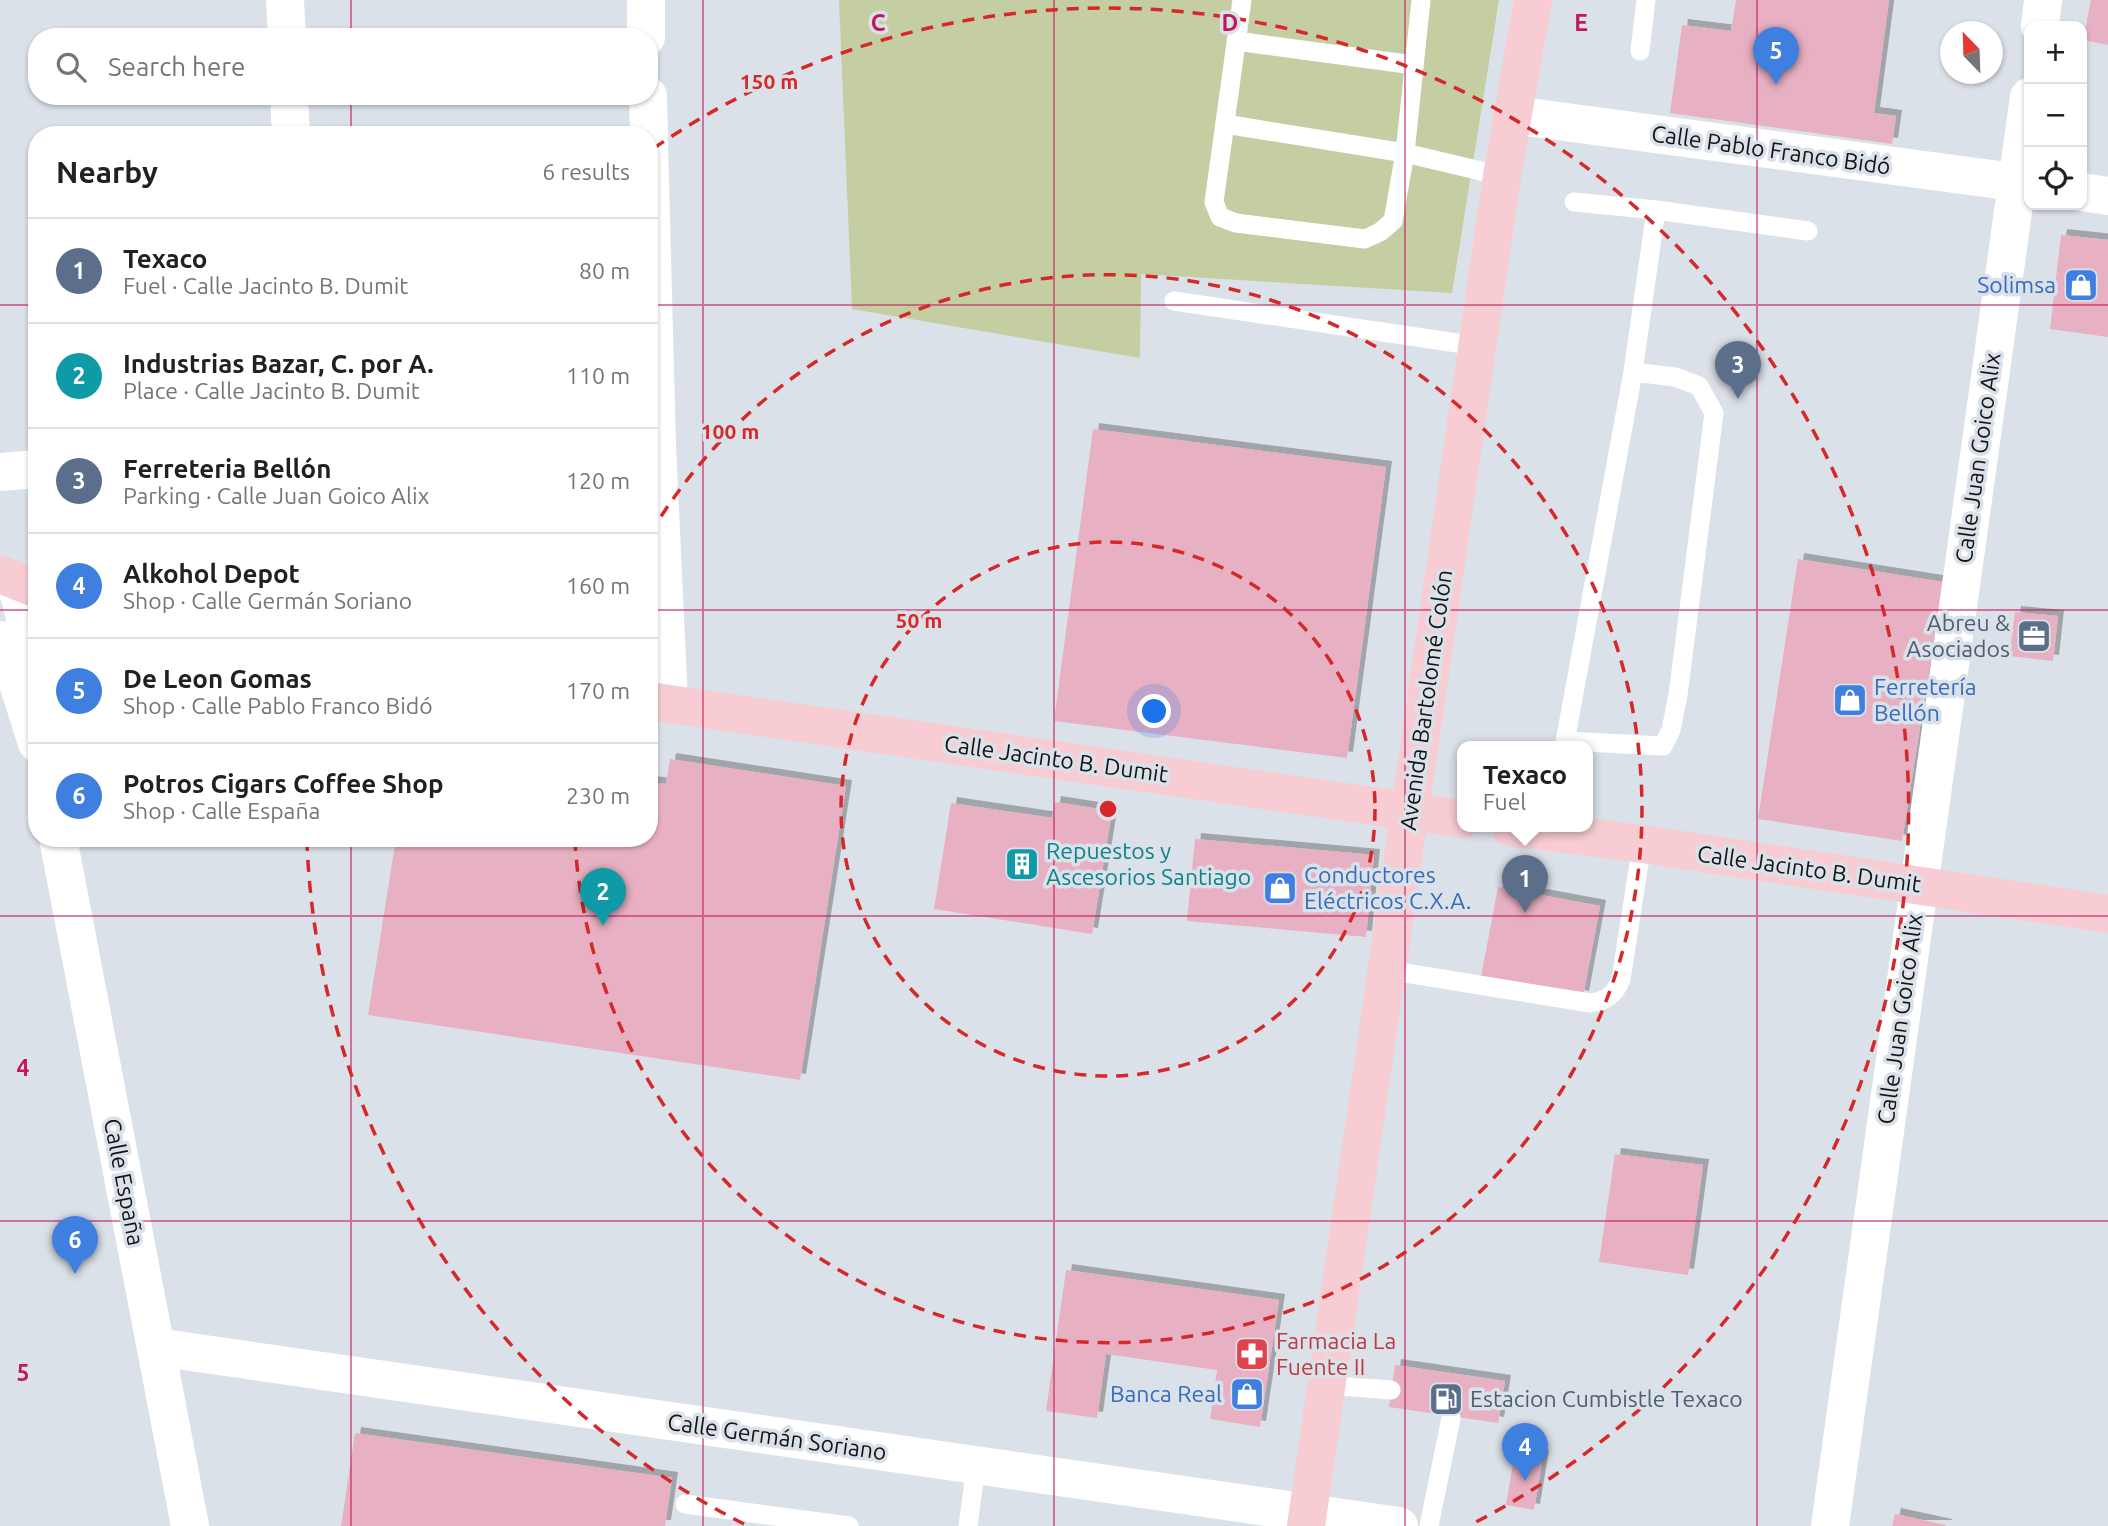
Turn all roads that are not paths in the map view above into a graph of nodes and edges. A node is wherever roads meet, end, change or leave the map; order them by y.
1 (285, 0) edge
2 (646, 0) edge
3 (1242, 0) edge
4 (1421, 0) edge
5 (1533, 0) edge
6 (1646, 0) edge
7 (2043, 0) edge
8 (2041, 21) edge
9 (287, 28) edge
10 (646, 28) edge
11 (1236, 41) junction
12 (1640, 51) dead end
13 (1414, 65) junction
14 (289, 105) edge
15 (648, 105) edge
16 (1513, 116) junction
17 (1225, 124) junction
18 (291, 126) edge
19 (649, 126) edge
20 (2026, 147) edge
21 (1405, 153) junction
22 (1502, 176) junction
23 (2023, 184) edge
24 (2087, 193) edge
25 (2108, 196) edge
26 (1574, 202) dead end
27 (1656, 210) junction
28 (1808, 230) dead end
29 (1174, 301) dead end
30 (1477, 346) junction
31 (1633, 372) junction
32 (28, 470) edge
33 (0, 472) edge
34 (17, 581) edge
35 (0, 640) edge
36 (28, 640) edge
37 (658, 659) edge
38 (659, 702) edge
39 (28, 715) edge
40 (1565, 741) edge
41 (1593, 745) edge
42 (1411, 811) junction
43 (1457, 818) edge
44 (1552, 832) edge
45 (1642, 844) junction
46 (60, 847) edge
47 (1919, 885) junction
48 (2108, 914) edge
49 (1387, 970) junction
50 (156, 1347) junction
51 (1327, 1385) junction
52 (1391, 1390) dead end
53 (1451, 1418) dead end
54 (976, 1466) junction
55 (685, 1504) dead end
56 (1307, 1520) edge
57 (190, 1526) edge
58 (849, 1526) edge
59 (968, 1526) edge
60 (1399, 1526) edge
61 (1429, 1526) edge
62 (1830, 1526) edge

1 - 9 street
2 - 10 street
3 - 11 lane
4 - 13 lane
5 - 16 main road, Avenida Bartolomé Colón
6 - 12 lane
7 - 8 street
11 - 13 lane
11 - 17 lane
13 - 21 lane
14 - 18 street
15 - 19 street
16 - 22 main road, Avenida Bartolomé Colón
16 - 23 street, Calle Pablo Franco Bidó
17 - 21 lane
17 - 21 lane
20 - 23 street, Calle Juan Goico Alix
21 - 22 lane
22 - 30 main road, Avenida Bartolomé Colón
23 - 47 street, Calle Juan Goico Alix
24 - 25 street
26 - 27 lane
27 - 28 lane
27 - 31 lane
29 - 30 lane
30 - 42 main road, Avenida Bartolomé Colón
31 - 40 lane
31 - 41 lane
32 - 33 street
34 - 36 street
35 - 39 street
37 - 38 street
38 - 42 main road, Calle Jacinto B. Dumit
42 - 43 main road, Calle Jacinto B. Dumit
42 - 49 main road, Avenida Bartolomé Colón
44 - 45 main road, Calle Jacinto B. Dumit
45 - 47 main road, Calle Jacinto B. Dumit
45 - 49 lane
46 - 50 street, Calle España
47 - 48 main road, Calle Jacinto B. Dumit
47 - 62 street, Calle Juan Goico Alix
49 - 51 main road, Avenida Bartolomé Colón
50 - 54 street, Calle Germán Soriano
50 - 57 street, Calle España
51 - 52 lane
51 - 56 main road, Avenida Bartolomé Colón
53 - 61 lane
54 - 56 street, Calle Germán Soriano
54 - 59 lane
55 - 58 lane
56 - 60 street, Calle Germán Soriano

